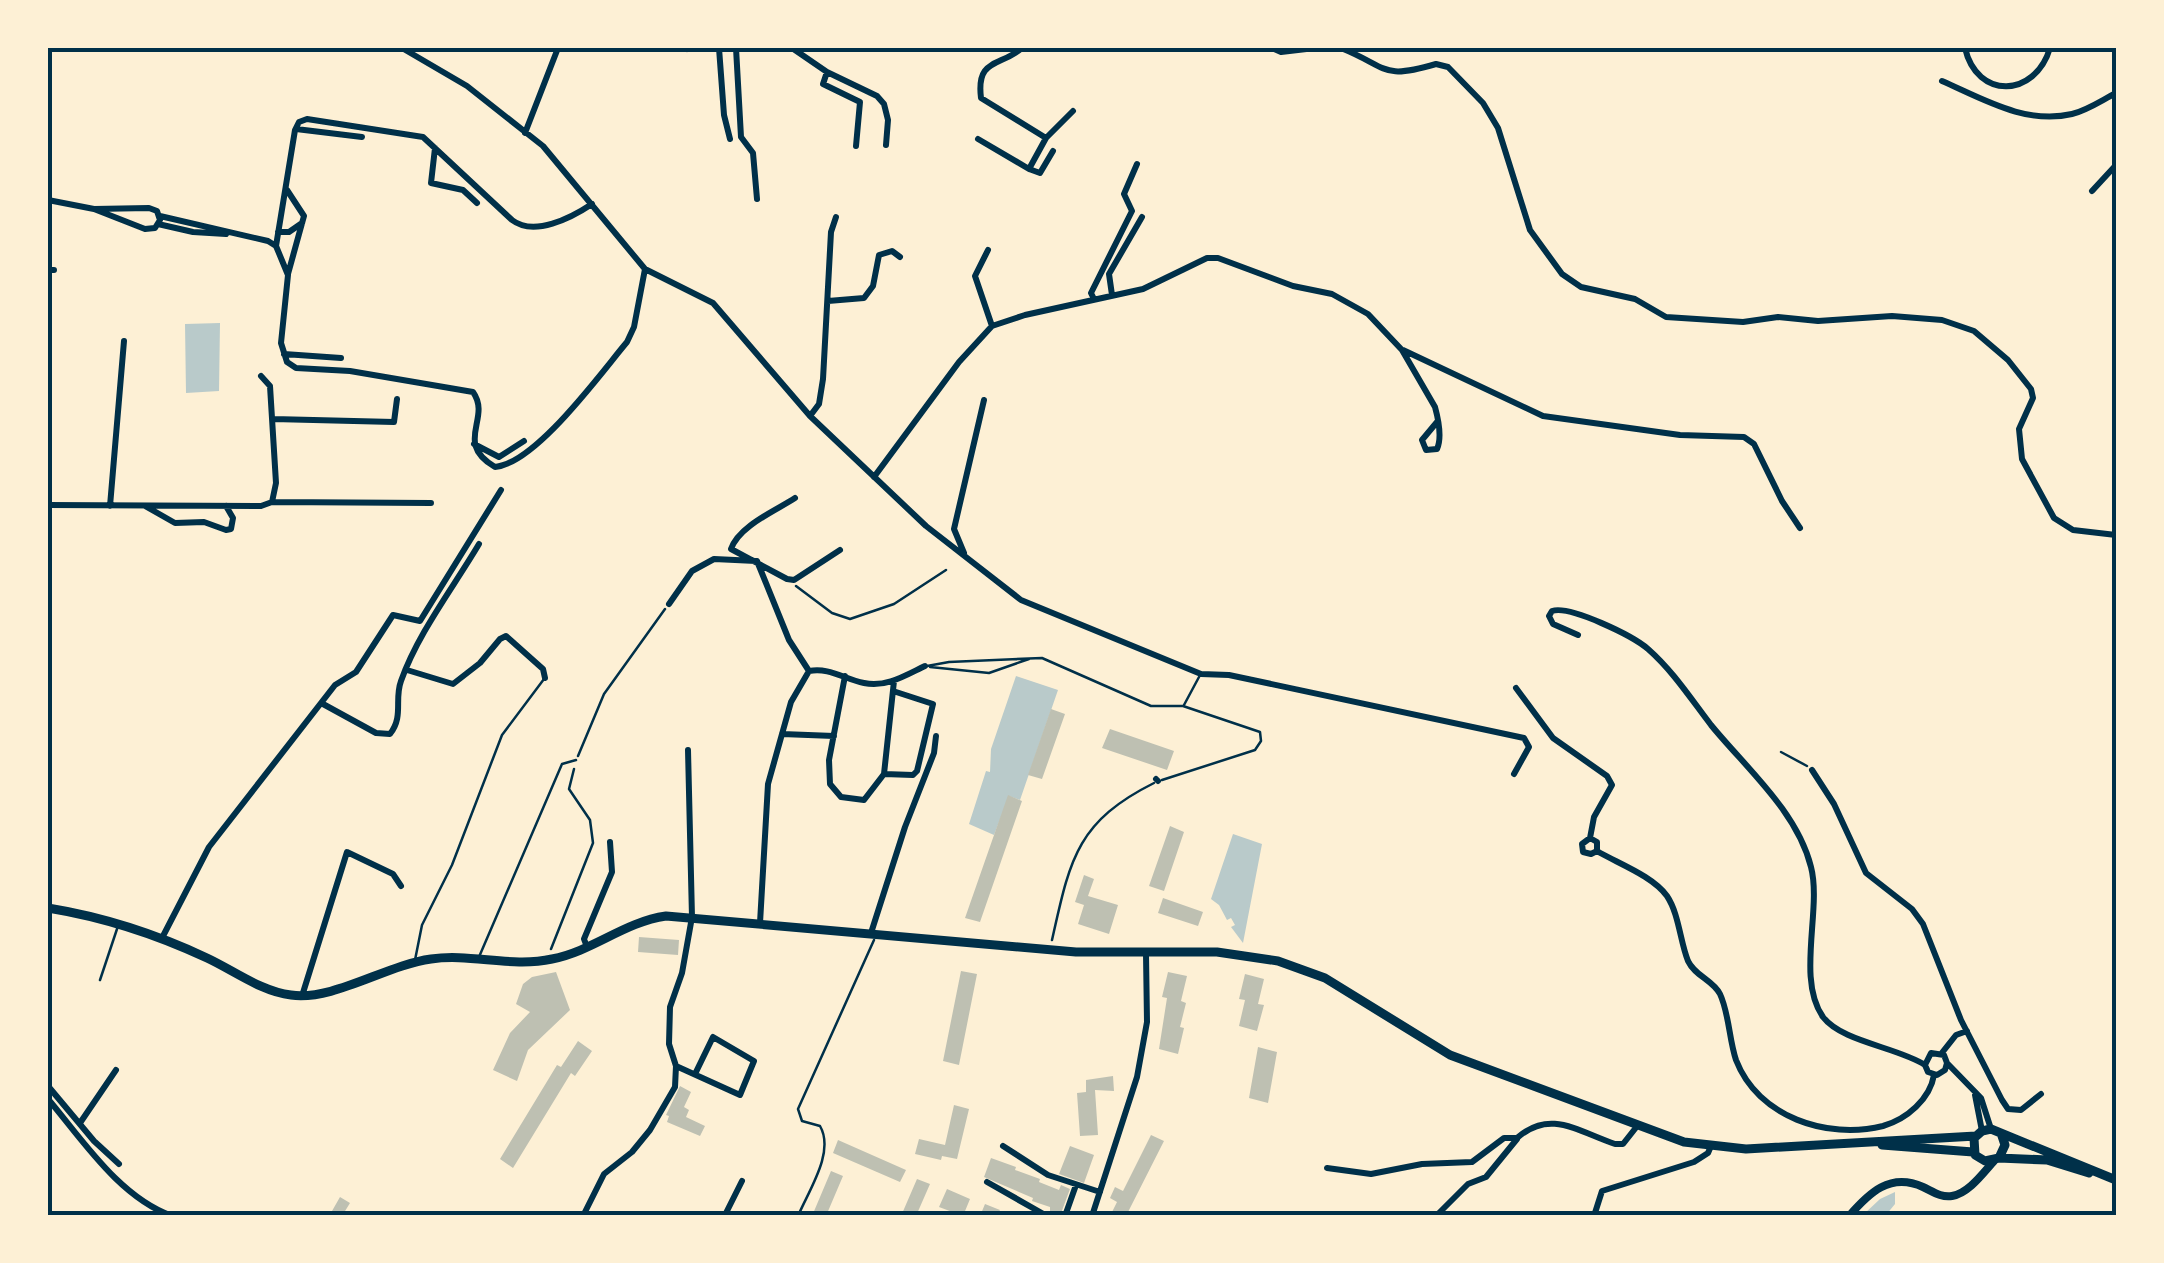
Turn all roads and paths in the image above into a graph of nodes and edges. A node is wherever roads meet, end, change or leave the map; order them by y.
1 (402, 48) edge
2 (558, 48) edge
3 (719, 48) edge
4 (736, 48) edge
5 (792, 48) edge
6 (1022, 48) edge
7 (1272, 48) edge
8 (1315, 48) edge
9 (1342, 48) edge
10 (1965, 48) edge
11 (2050, 48) edge
12 (827, 72) junction
13 (1942, 81) dead end
14 (2116, 93) edge
15 (1073, 111) dead end
16 (295, 130) junction
17 (525, 132) junction
18 (362, 138) dead end
19 (978, 138) dead end
20 (1046, 138) junction
21 (730, 139) dead end
22 (886, 144) dead end
23 (436, 146) junction
24 (856, 146) dead end
25 (1053, 151) dead end
26 (1137, 164) dead end
27 (2116, 165) edge
28 (1028, 169) junction
29 (286, 189) junction
30 (2092, 191) dead end
31 (757, 199) dead end
32 (48, 200) edge
33 (477, 203) dead end
34 (592, 204) junction
35 (94, 209) junction
36 (144, 209) junction
37 (836, 217) dead end
38 (1142, 217) dead end
39 (159, 220) junction
40 (303, 222) junction
41 (142, 226) junction
42 (278, 232) junction
43 (276, 246) junction
44 (988, 250) dead end
45 (900, 257) dead end
46 (645, 269) junction
47 (288, 275) junction
48 (1112, 295) junction
49 (1094, 299) junction
50 (828, 301) junction
51 (992, 326) junction
52 (124, 342) dead end
53 (1402, 350) junction
54 (283, 354) junction
55 (341, 358) dead end
56 (262, 376) dead end
57 (398, 399) dead end
58 (984, 400) dead end
59 (810, 416) junction
60 (273, 419) junction
61 (1437, 422) dead end
62 (524, 440) dead end
63 (473, 443) junction
64 (874, 477) junction
65 (500, 490) dead end
66 (795, 498) dead end
67 (272, 502) junction
68 (430, 503) dead end
69 (48, 505) edge
70 (110, 506) junction
71 (144, 506) junction
72 (226, 506) junction
73 (252, 506) junction
74 (231, 528) junction
75 (1800, 528) dead end
76 (2116, 535) edge
77 (479, 544) dead end
78 (840, 550) dead end
79 (965, 555) junction
80 (757, 561) junction
81 (946, 570) dead end
82 (787, 579) junction
83 (668, 604) joint
84 (1578, 634) dead end
85 (1031, 658) junction
86 (925, 666) junction
87 (407, 670) junction
88 (809, 671) junction
89 (1201, 674) junction
90 (845, 676) junction
91 (545, 678) joint
92 (894, 681) junction
93 (1516, 688) dead end
94 (893, 691) junction
95 (322, 704) junction
96 (1184, 706) junction
97 (782, 734) junction
98 (834, 736) junction
99 (936, 736) dead end
100 (688, 750) dead end
101 (1781, 752) dead end
102 (576, 760) junction
103 (1812, 770) joint
104 (884, 774) junction
105 (1514, 774) dead end
106 (1590, 838) junction
107 (610, 842) dead end
108 (1596, 851) junction
109 (401, 886) dead end
110 (48, 908) edge
111 (692, 917) junction
112 (760, 922) junction
113 (118, 924) junction
114 (874, 933) junction
115 (162, 938) junction
116 (1052, 940) dead end
117 (588, 948) junction
118 (1146, 954) junction
119 (478, 958) junction
120 (550, 960) junction
121 (415, 962) junction
122 (100, 980) dead end
123 (302, 996) junction
124 (1968, 1031) junction
125 (1941, 1054) junction
126 (1929, 1055) junction
127 (1910, 1056) junction
128 (1947, 1064) junction
129 (1925, 1065) junction
130 (676, 1066) junction
131 (116, 1070) dead end
132 (696, 1072) junction
133 (1939, 1074) junction
134 (1961, 1078) junction
135 (48, 1086) edge
136 (2040, 1094) dead end
137 (48, 1098) edge
138 (80, 1123) junction
139 (1638, 1125) junction
140 (1983, 1132) junction
141 (2002, 1136) junction
142 (1517, 1138) junction
143 (1870, 1144) junction
144 (1003, 1146) dead end
145 (1711, 1146) junction
146 (1976, 1155) junction
147 (1996, 1159) junction
148 (119, 1164) dead end
149 (1327, 1168) dead end
150 (742, 1181) dead end
151 (2116, 1181) edge
152 (987, 1182) dead end
153 (1973, 1182) junction
154 (1076, 1185) junction
155 (1100, 1192) junction
156 (725, 1215) edge
157 (172, 1216) edge
158 (582, 1216) edge
159 (798, 1216) edge
160 (1046, 1216) edge
161 (1065, 1216) edge
162 (1092, 1216) edge
163 (1436, 1216) edge
164 (1594, 1216) edge
165 (1849, 1216) edge

1 - 17 street
2 - 17 street
3 - 21 street
4 - 31 street
5 - 12 street
6 - 20 street
7 - 8 street
9 - 76 street
10 - 11 street
12 - 22 street
12 - 24 street
13 - 14 street
15 - 20 street
16 - 18 street
16 - 23 street
16 - 29 street
17 - 34 street
19 - 28 street
20 - 28 street
23 - 33 street
23 - 34 street
25 - 28 street
26 - 49 street
27 - 30 street
29 - 40 street
29 - 42 street
32 - 35 street
34 - 46 street
35 - 36 street
35 - 41 street
36 - 39 street
36 - 41 street
37 - 50 street
38 - 48 street
39 - 41 street
39 - 43 street
40 - 42 street
40 - 47 street
42 - 43 street
43 - 47 street
44 - 51 street
45 - 50 street
46 - 59 street
46 - 63 street
47 - 54 street
48 - 49 street
48 - 53 street
49 - 51 street
50 - 59 street
51 - 64 street
52 - 70 street
53 - 61 street
53 - 75 street
54 - 55 street
54 - 63 street
56 - 60 street
57 - 60 street
58 - 79 street
59 - 64 street
60 - 67 street
62 - 63 street
64 - 79 street
65 - 95 street
66 - 80 street
67 - 68 street
67 - 73 street
69 - 70 street
70 - 71 street
71 - 72 street
71 - 74 street
72 - 73 street
72 - 74 street
73 - 74 street
77 - 87 street
78 - 82 street
79 - 89 street
80 - 82 street
80 - 83 street
80 - 88 street
81 - 82 path
83 - 102 path
84 - 127 street
85 - 86 lane
85 - 86 lane
85 - 96 lane
86 - 92 street
87 - 91 street
87 - 95 street
88 - 90 street
88 - 97 street
89 - 96 lane
89 - 105 street
90 - 92 street
90 - 98 street
91 - 121 lane
92 - 94 street
93 - 106 street
94 - 104 street
94 - 104 street
95 - 115 street
96 - 116 lane
97 - 98 street
97 - 112 street
98 - 104 street
99 - 114 street
100 - 111 street
101 - 103 path
102 - 119 lane
102 - 120 path
103 - 124 street
106 - 108 street
106 - 108 street
107 - 117 street
108 - 133 street
109 - 123 street
110 - 113 main road
111 - 112 main road
111 - 117 main road
111 - 130 street
112 - 114 main road
113 - 115 main road
113 - 122 lane
114 - 118 main road
114 - 159 lane
115 - 123 main road
117 - 120 main road
118 - 139 main road
118 - 155 street
119 - 120 main road
119 - 121 main road
121 - 123 main road
124 - 125 street
124 - 136 street
125 - 126 street
125 - 128 street
126 - 127 street
126 - 129 street
127 - 129 street
128 - 133 street
128 - 134 street
129 - 133 street
130 - 132 street
130 - 158 street
131 - 138 street
132 - 132 street
133 - 134 street
134 - 140 street
135 - 138 street
137 - 157 street
138 - 148 street
139 - 142 street
139 - 145 main road
140 - 141 main road
140 - 143 main road
140 - 146 main road
141 - 147 main road
141 - 151 main road
142 - 149 street
142 - 163 street
143 - 145 main road
143 - 146 main road
144 - 154 street
145 - 164 street
146 - 147 main road
146 - 153 street
147 - 151 main road
147 - 153 street
150 - 156 street
152 - 160 street
153 - 165 street
154 - 155 street
154 - 161 street
155 - 162 street

